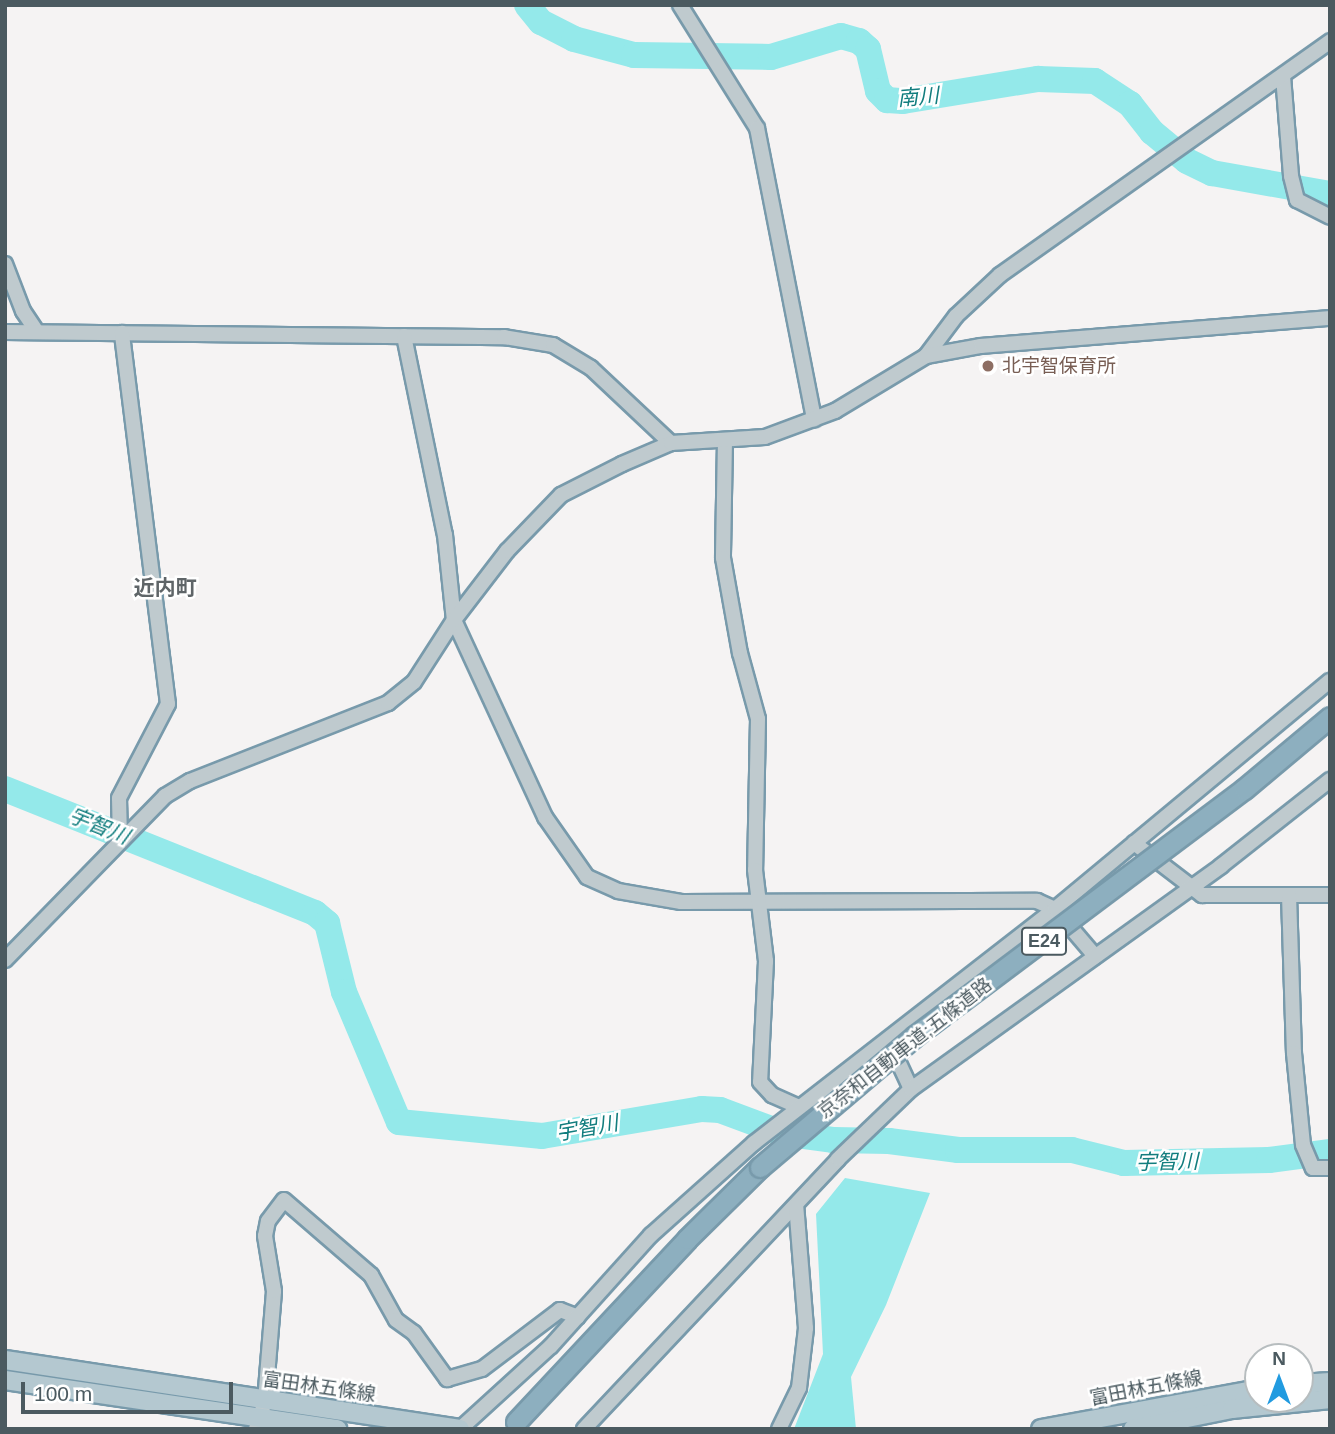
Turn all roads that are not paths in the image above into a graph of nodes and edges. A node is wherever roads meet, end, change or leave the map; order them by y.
1 (680, 5) edge
2 (1330, 41) edge
3 (1283, 76) junction
4 (1330, 217) edge
5 (5, 264) edge
6 (1330, 318) edge
7 (37, 330) junction
8 (5, 332) edge
9 (122, 333) junction
10 (404, 336) junction
11 (926, 356) junction
12 (814, 419) junction
13 (725, 440) junction
14 (671, 443) junction
15 (454, 620) junction
16 (1330, 681) edge
17 (1330, 717) edge
18 (1330, 780) edge
19 (120, 839) junction
20 (1134, 843) junction
21 (1189, 888) junction
22 (1289, 895) junction
23 (1330, 895) edge
24 (762, 902) junction
25 (1055, 909) junction
26 (1094, 956) junction
27 (5, 960) edge
28 (887, 1036) junction
29 (911, 1089) junction
30 (799, 1107) junction
31 (1330, 1168) edge
32 (796, 1205) junction
33 (578, 1317) junction
34 (5, 1360) edge
35 (5, 1380) edge
36 (1244, 1392) edge
37 (1330, 1399) edge
38 (260, 1416) edge
39 (516, 1422) dead end
40 (337, 1429) edge
41 (460, 1429) edge
42 (584, 1429) edge
43 (779, 1429) edge
44 (1041, 1429) edge
45 (1133, 1429) edge

1 - 12 street
2 - 3 street
3 - 4 street
3 - 11 street
5 - 7 street
6 - 11 street
7 - 8 street
7 - 9 street
9 - 10 street
9 - 19 street
10 - 14 street
10 - 15 street
11 - 12 street
12 - 13 street
13 - 14 street
13 - 24 street
14 - 15 street
15 - 19 street
15 - 24 street
16 - 20 street
17 - 39 highway, 京奈和自動車道;五條道路 / E24, bridge
18 - 21 street
19 - 27 street
20 - 21 street
20 - 25 street
21 - 22 street
21 - 26 street
22 - 23 street
22 - 31 street
24 - 25 street
24 - 30 street
25 - 26 street
25 - 28 street
26 - 29 street
28 - 29 street
28 - 30 street
29 - 32 street
30 - 33 street
32 - 42 street
32 - 43 street
33 - 38 street
33 - 41 street
34 - 38 main road, 富田林五條線
35 - 38 main road, 富田林五條線
36 - 44 main road, 富田林五條線
37 - 45 main road, 富田林五條線
38 - 40 main road, 富田林五條線
38 - 41 main road, 富田林五條線

